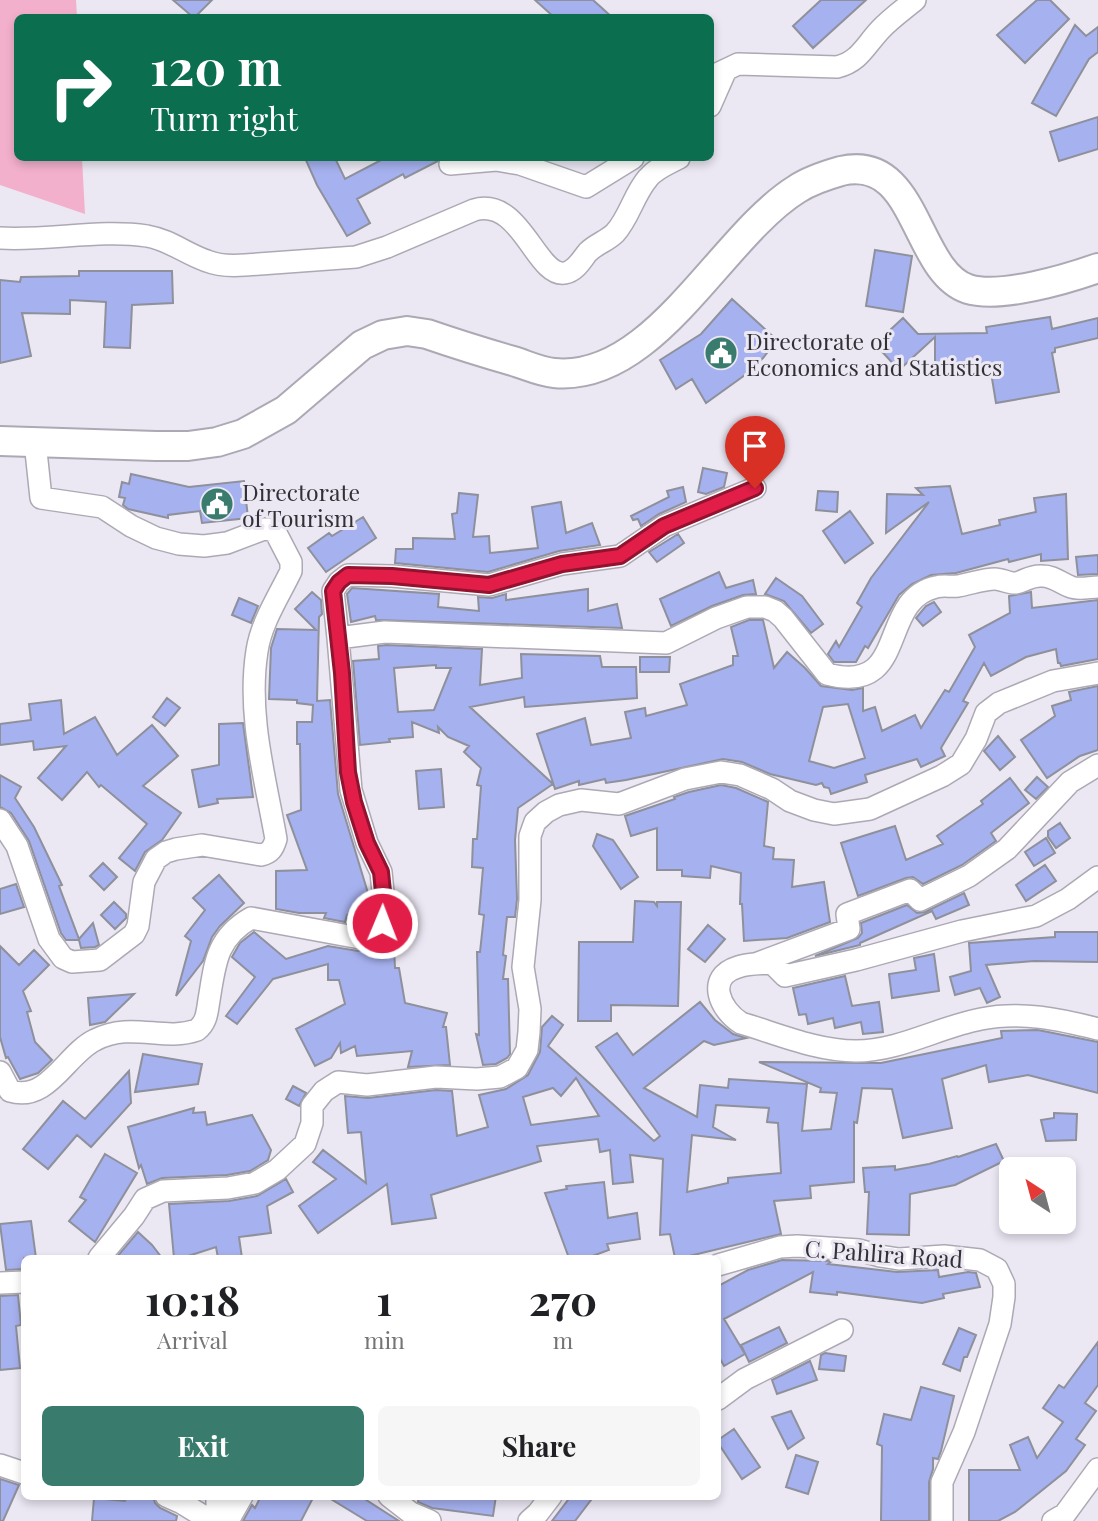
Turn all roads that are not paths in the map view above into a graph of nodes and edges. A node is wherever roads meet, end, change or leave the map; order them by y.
1 (915, 0) edge
2 (727, 67) junction
3 (714, 79) edge
4 (714, 97) edge
5 (475, 161) edge
6 (503, 161) edge
7 (628, 161) edge
8 (673, 161) edge
9 (450, 164) dead end
10 (0, 238) edge
11 (1098, 268) edge
12 (0, 441) edge
13 (35, 442) junction
14 (755, 488) dead end
15 (1098, 587) edge
16 (338, 638) junction
17 (1098, 673) edge
18 (1098, 765) edge
19 (0, 820) edge
20 (1098, 877) edge
21 (752, 965) junction
22 (1098, 1029) edge
23 (0, 1072) edge
24 (102, 1255) edge
25 (721, 1264) edge
26 (21, 1282) edge
27 (0, 1283) edge
28 (842, 1330) dead end
29 (721, 1397) edge
30 (0, 1465) edge
31 (1098, 1469) edge
32 (21, 1472) edge
33 (1088, 1496) edge
34 (175, 1500) edge
35 (217, 1500) edge
36 (240, 1500) edge
37 (394, 1500) edge
38 (548, 1500) edge
39 (943, 1520) edge
40 (211, 1521) edge
41 (217, 1521) edge
42 (228, 1521) edge
43 (430, 1521) edge
44 (529, 1521) edge
45 (1053, 1521) edge

1 - 2 street
2 - 3 street
2 - 4 street
5 - 9 street
6 - 7 street
8 - 10 street
11 - 13 street
12 - 13 street
13 - 19 street
14 - 16 street
15 - 16 street
16 - 23 street
17 - 24 street
18 - 21 street
20 - 21 street
21 - 22 street
25 - 39 street, C. Pahlira Road
26 - 27 street
28 - 29 street
30 - 32 street
31 - 33 street
33 - 45 street
34 - 40 street
35 - 41 street
36 - 42 street
37 - 43 street
38 - 44 street

